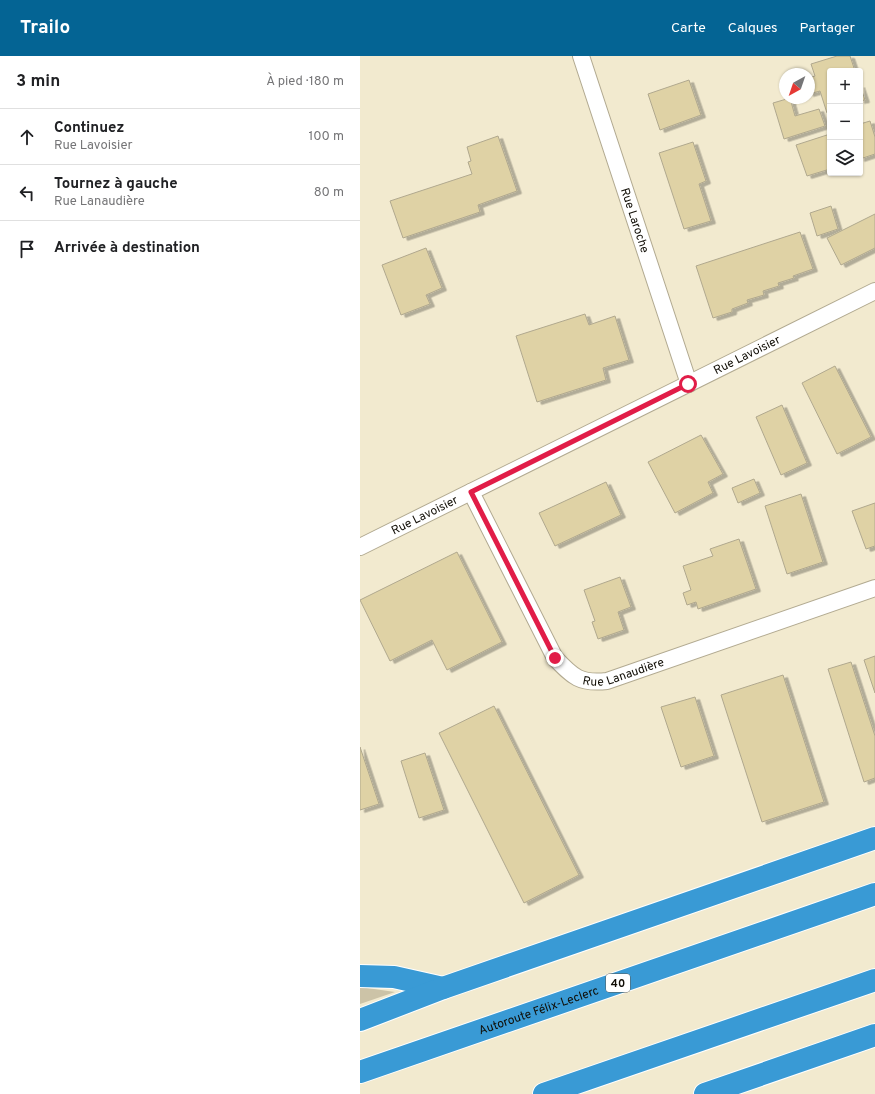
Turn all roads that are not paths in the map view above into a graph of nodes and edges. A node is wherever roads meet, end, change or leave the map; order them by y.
1 (581, 56) edge
2 (875, 291) edge
3 (688, 384) junction
4 (471, 492) junction
5 (360, 547) edge
6 (875, 588) edge
7 (875, 838) edge
8 (875, 894) edge
9 (360, 976) edge
10 (875, 980) edge
11 (443, 988) junction
12 (360, 1020) edge
13 (875, 1035) edge
14 (360, 1072) edge
15 (544, 1094) edge
16 (705, 1094) edge

1 - 3 street, Rue Laroche
2 - 3 street, Rue Lavoisier
3 - 4 street, Rue Lavoisier
4 - 5 street, Rue Lavoisier
4 - 6 street, Rue Lanaudière
7 - 11 highway
8 - 14 highway, Autoroute Félix-Leclerc / 40
9 - 11 highway
10 - 15 highway
11 - 12 highway
13 - 16 highway

